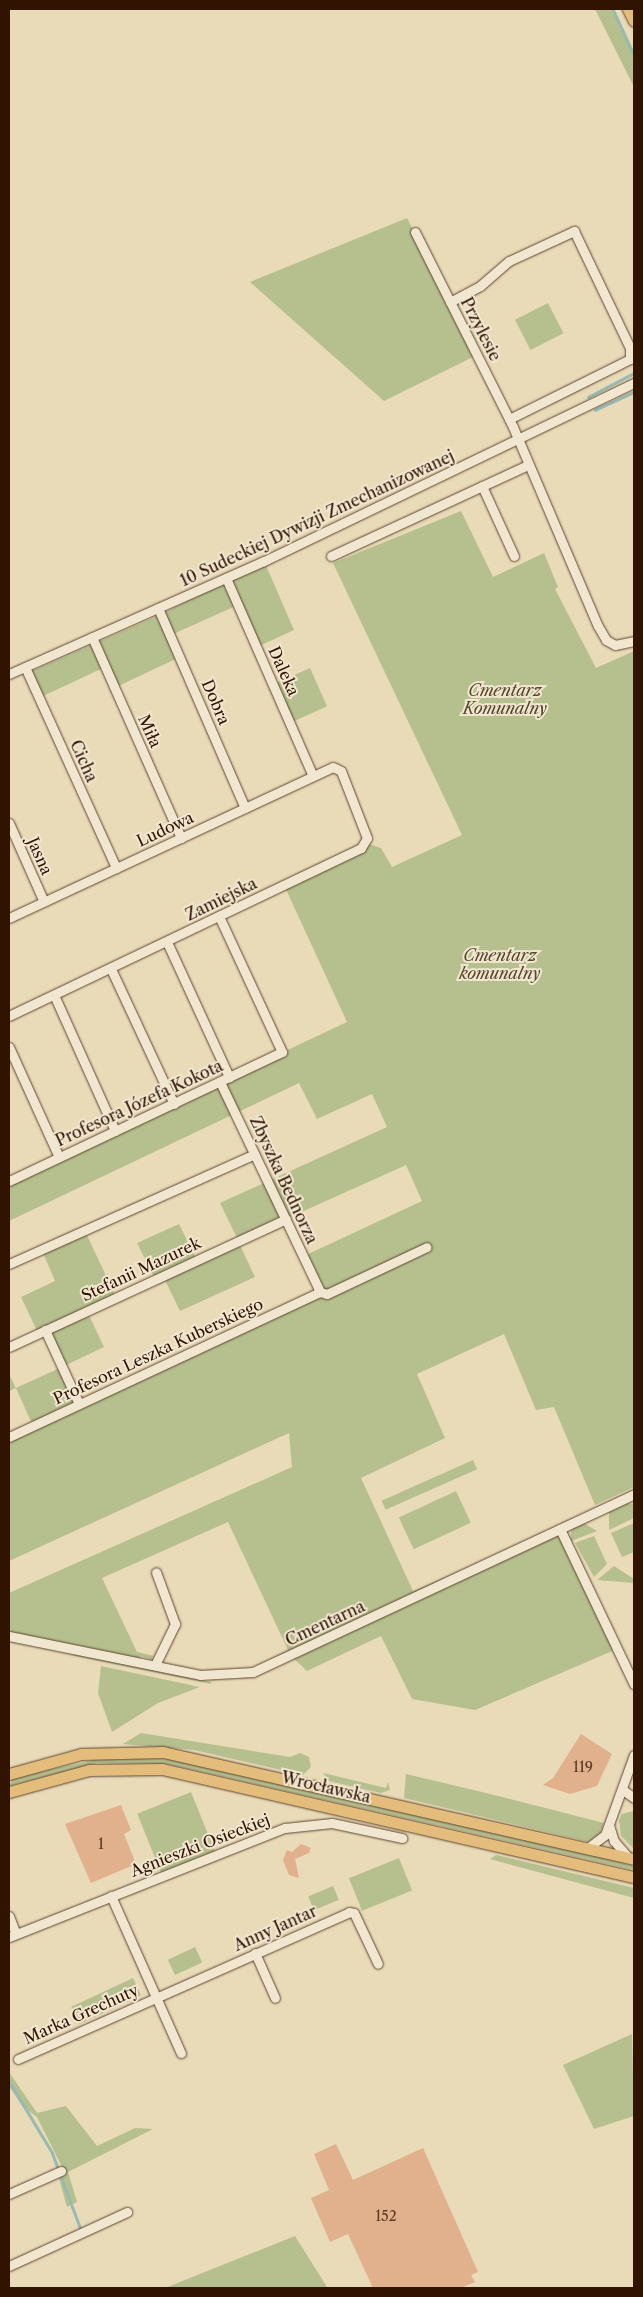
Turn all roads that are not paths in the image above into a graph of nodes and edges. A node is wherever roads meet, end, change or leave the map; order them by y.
1 (628, 9) edge
2 (634, 21) edge
3 (415, 232) dead end
4 (450, 302) junction
5 (634, 383) edge
6 (509, 418) junction
7 (516, 441) junction
8 (526, 466) junction
9 (482, 486) junction
10 (331, 556) dead end
11 (514, 556) dead end
12 (226, 578) junction
13 (158, 608) junction
14 (92, 637) junction
15 (634, 641) edge
16 (25, 667) junction
17 (9, 674) edge
18 (333, 766) joint
19 (313, 776) junction
20 (245, 808) junction
21 (9, 823) edge
22 (181, 838) junction
23 (116, 868) junction
24 (44, 902) junction
25 (219, 916) junction
26 (9, 918) edge
27 (167, 942) junction
28 (111, 969) junction
29 (54, 995) junction
30 (9, 1016) edge
31 (9, 1047) edge
32 (225, 1080) junction
33 (174, 1104) junction
34 (115, 1131) junction
35 (255, 1154) junction
36 (59, 1157) junction
37 (9, 1181) edge
38 (286, 1219) junction
39 (427, 1247) dead end
40 (9, 1264) edge
41 (320, 1292) junction
42 (45, 1330) junction
43 (9, 1347) edge
44 (79, 1404) junction
45 (9, 1437) edge
46 (634, 1494) edge
47 (560, 1529) junction
48 (156, 1572) dead end
49 (9, 1636) edge
50 (155, 1666) junction
51 (634, 1684) edge
52 (634, 1755) edge
53 (9, 1774) edge
54 (623, 1790) junction
55 (9, 1792) edge
56 (634, 1798) edge
57 (609, 1825) junction
58 (402, 1838) dead end
59 (589, 1847) junction
60 (631, 1858) edge
61 (634, 1877) edge
62 (111, 1896) junction
63 (9, 1916) edge
64 (12, 1935) edge
65 (255, 1953) junction
66 (378, 1964) dead end
67 (156, 1997) junction
68 (275, 1998) dead end
69 (181, 2053) dead end
70 (18, 2058) dead end
71 (61, 2171) dead end
72 (9, 2194) edge
73 (127, 2212) dead end
74 (9, 2266) edge

1 - 2 main road
3 - 4 street, Przylesie
4 - 6 street, Przylesie
4 - 6 street
5 - 7 street, 10 Sudeckiej Dywizji Zmechanizowanej
6 - 7 street, Przylesie
7 - 8 street, Przylesie
7 - 12 street, 10 Sudeckiej Dywizji Zmechanizowanej
8 - 9 street
8 - 15 street, Przylesie
9 - 10 street
9 - 11 street
12 - 13 street, 10 Sudeckiej Dywizji Zmechanizowanej
12 - 19 street, Daleka
13 - 14 street, 10 Sudeckiej Dywizji Zmechanizowanej
13 - 20 street, Dobra
14 - 16 street, 10 Sudeckiej Dywizji Zmechanizowanej
14 - 22 street, Miła
16 - 17 street, 10 Sudeckiej Dywizji Zmechanizowanej
16 - 23 street, Cicha
18 - 19 street, Ludowa
18 - 25 street, Zamiejska
19 - 20 street, Ludowa
20 - 22 street, Ludowa
21 - 24 street, Jasna
22 - 23 street, Ludowa
23 - 24 street, Ludowa
24 - 26 street, Ludowa
25 - 27 street, Zamiejska
25 - 32 street, Profesora Józefa Kokota
27 - 28 street, Zamiejska
27 - 32 street, Zbyszka Bednorza
28 - 29 street, Zamiejska
28 - 33 street
29 - 30 street, Zamiejska
29 - 34 street
31 - 36 street
32 - 33 street, Profesora Józefa Kokota
32 - 35 street, Zbyszka Bednorza
33 - 34 street, Profesora Józefa Kokota
34 - 36 street, Profesora Józefa Kokota
35 - 38 street, Zbyszka Bednorza
35 - 40 street
36 - 37 street, Profesora Józefa Kokota
38 - 41 street, Zbyszka Bednorza
38 - 42 street, Stefanii Mazurek
39 - 41 street, Profesora Leszka Kuberskiego
41 - 44 street, Profesora Leszka Kuberskiego
42 - 43 street, Stefanii Mazurek
42 - 44 street
44 - 45 street, Profesora Leszka Kuberskiego
46 - 47 street, Cmentarna
47 - 50 street, Cmentarna
47 - 51 street
48 - 50 street
49 - 50 street, Cmentarna
52 - 54 street
53 - 59 main road, Wrocławska
54 - 56 street
54 - 57 street
55 - 61 main road, Wrocławska
57 - 59 street
57 - 60 street
58 - 62 street, Agnieszki Osieckiej
59 - 60 main road, Wrocławska
62 - 64 street, Agnieszki Osieckiej
62 - 67 street, Marka Grechuty
63 - 64 street, Agnieszki Osieckiej
65 - 66 street, Anny Jantar
65 - 67 street, Anny Jantar
65 - 68 street
67 - 69 street, Marka Grechuty
67 - 70 street, Marka Grechuty
71 - 72 street
73 - 74 street

